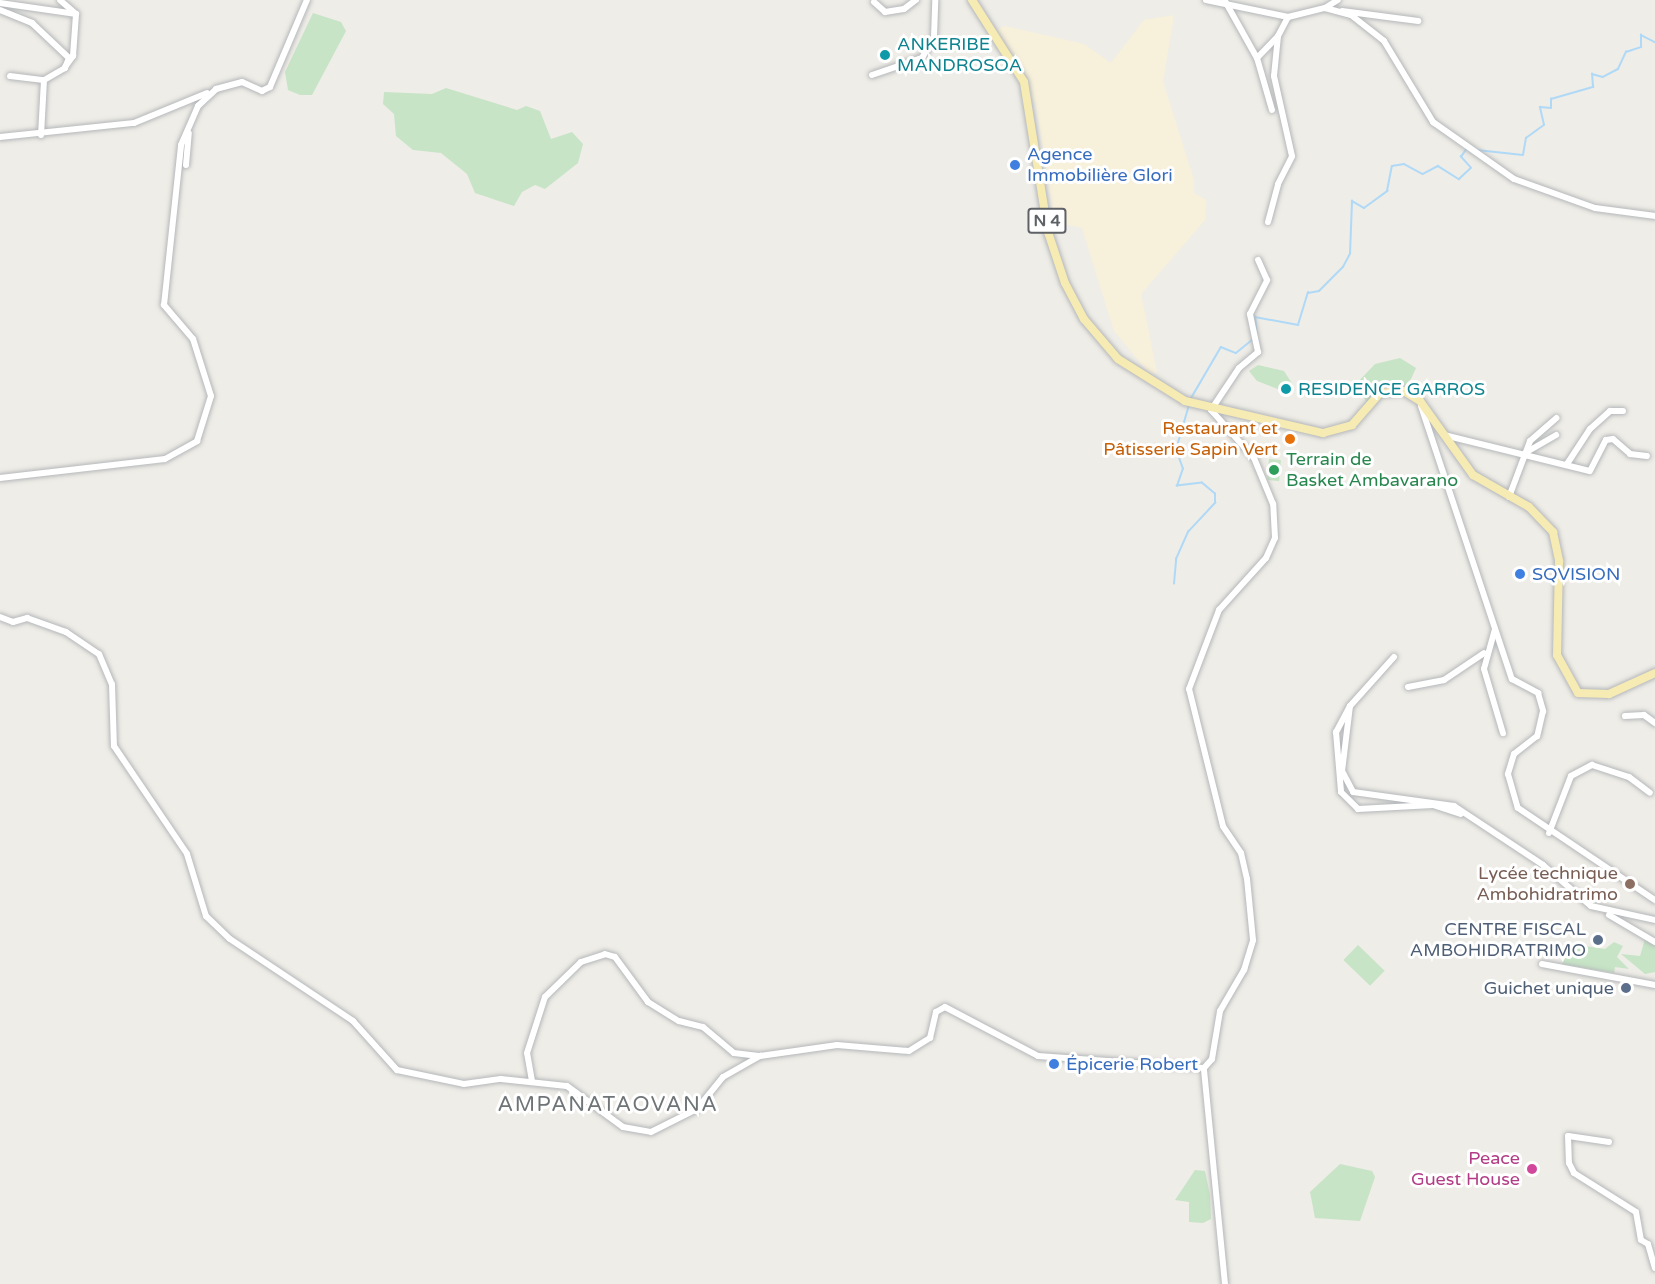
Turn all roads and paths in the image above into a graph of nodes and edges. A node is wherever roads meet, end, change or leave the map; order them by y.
1 (60, 0) edge
2 (307, 0) edge
3 (916, 0) edge
4 (935, 0) edge
5 (972, 0) edge
6 (1206, 0) edge
7 (1336, 0) edge
8 (1225, 1) edge
9 (874, 2) dead end
10 (0, 3) edge
11 (1325, 8) junction
12 (0, 10) edge
13 (1341, 11) junction
14 (76, 14) junction
15 (1288, 18) junction
16 (1418, 21) dead end
17 (1278, 36) junction
18 (1257, 58) junction
19 (64, 68) junction
20 (872, 75) dead end
21 (10, 76) dead end
22 (44, 80) junction
23 (216, 89) junction
24 (1272, 110) dead end
25 (190, 126) junction
26 (41, 135) junction
27 (0, 136) edge
28 (186, 165) dead end
29 (1655, 216) edge
30 (1268, 222) dead end
31 (1258, 260) dead end
32 (1420, 401) junction
33 (1211, 410) junction
34 (1623, 411) dead end
35 (1556, 418) dead end
36 (1444, 435) junction
37 (1556, 435) dead end
38 (1524, 454) junction
39 (1647, 456) dead end
40 (1568, 464) junction
41 (0, 478) edge
42 (1509, 496) junction
43 (0, 617) edge
44 (1495, 629) junction
45 (1484, 653) junction
46 (1394, 657) dead end
47 (1655, 673) edge
48 (1408, 687) dead end
49 (1350, 706) junction
50 (1625, 717) dead end
51 (1655, 723) edge
52 (1503, 733) dead end
53 (1650, 793) dead end
54 (1472, 818) junction
55 (1549, 833) junction
56 (1655, 900) edge
57 (1607, 913) junction
58 (1655, 920) edge
59 (1655, 942) edge
60 (1542, 964) dead end
61 (1655, 985) edge
62 (760, 1056) junction
63 (1204, 1068) junction
64 (532, 1081) junction
65 (1609, 1142) dead end
66 (1655, 1268) edge
67 (1225, 1284) edge

1 - 14 street
2 - 23 street
3 - 9 street
4 - 20 street
5 - 33 main road, N 4
6 - 8 street
7 - 11 street
8 - 15 street
8 - 18 street
10 - 14 street
11 - 13 street
11 - 15 street
12 - 19 street
13 - 16 street
13 - 29 street
14 - 19 street
15 - 17 street
17 - 18 street
17 - 30 street
18 - 24 street
19 - 22 street
21 - 22 street
22 - 26 street
23 - 25 street
23 - 26 street
25 - 28 street
25 - 41 street
26 - 27 street
31 - 33 street
32 - 33 main road
32 - 36 main road
32 - 44 street
33 - 63 street
34 - 40 street
35 - 38 street
36 - 38 street
36 - 42 main road
37 - 38 street
38 - 40 street
38 - 42 street
39 - 40 street
42 - 47 main road
43 - 64 street
44 - 45 street
44 - 55 street
45 - 48 street
45 - 52 street
46 - 49 street
49 - 54 street
49 - 54 street
50 - 51 street
53 - 55 street
54 - 57 street
55 - 56 street
57 - 58 street
57 - 59 street
60 - 61 street
62 - 63 street
62 - 64 street
62 - 64 street
63 - 67 street
65 - 66 street

